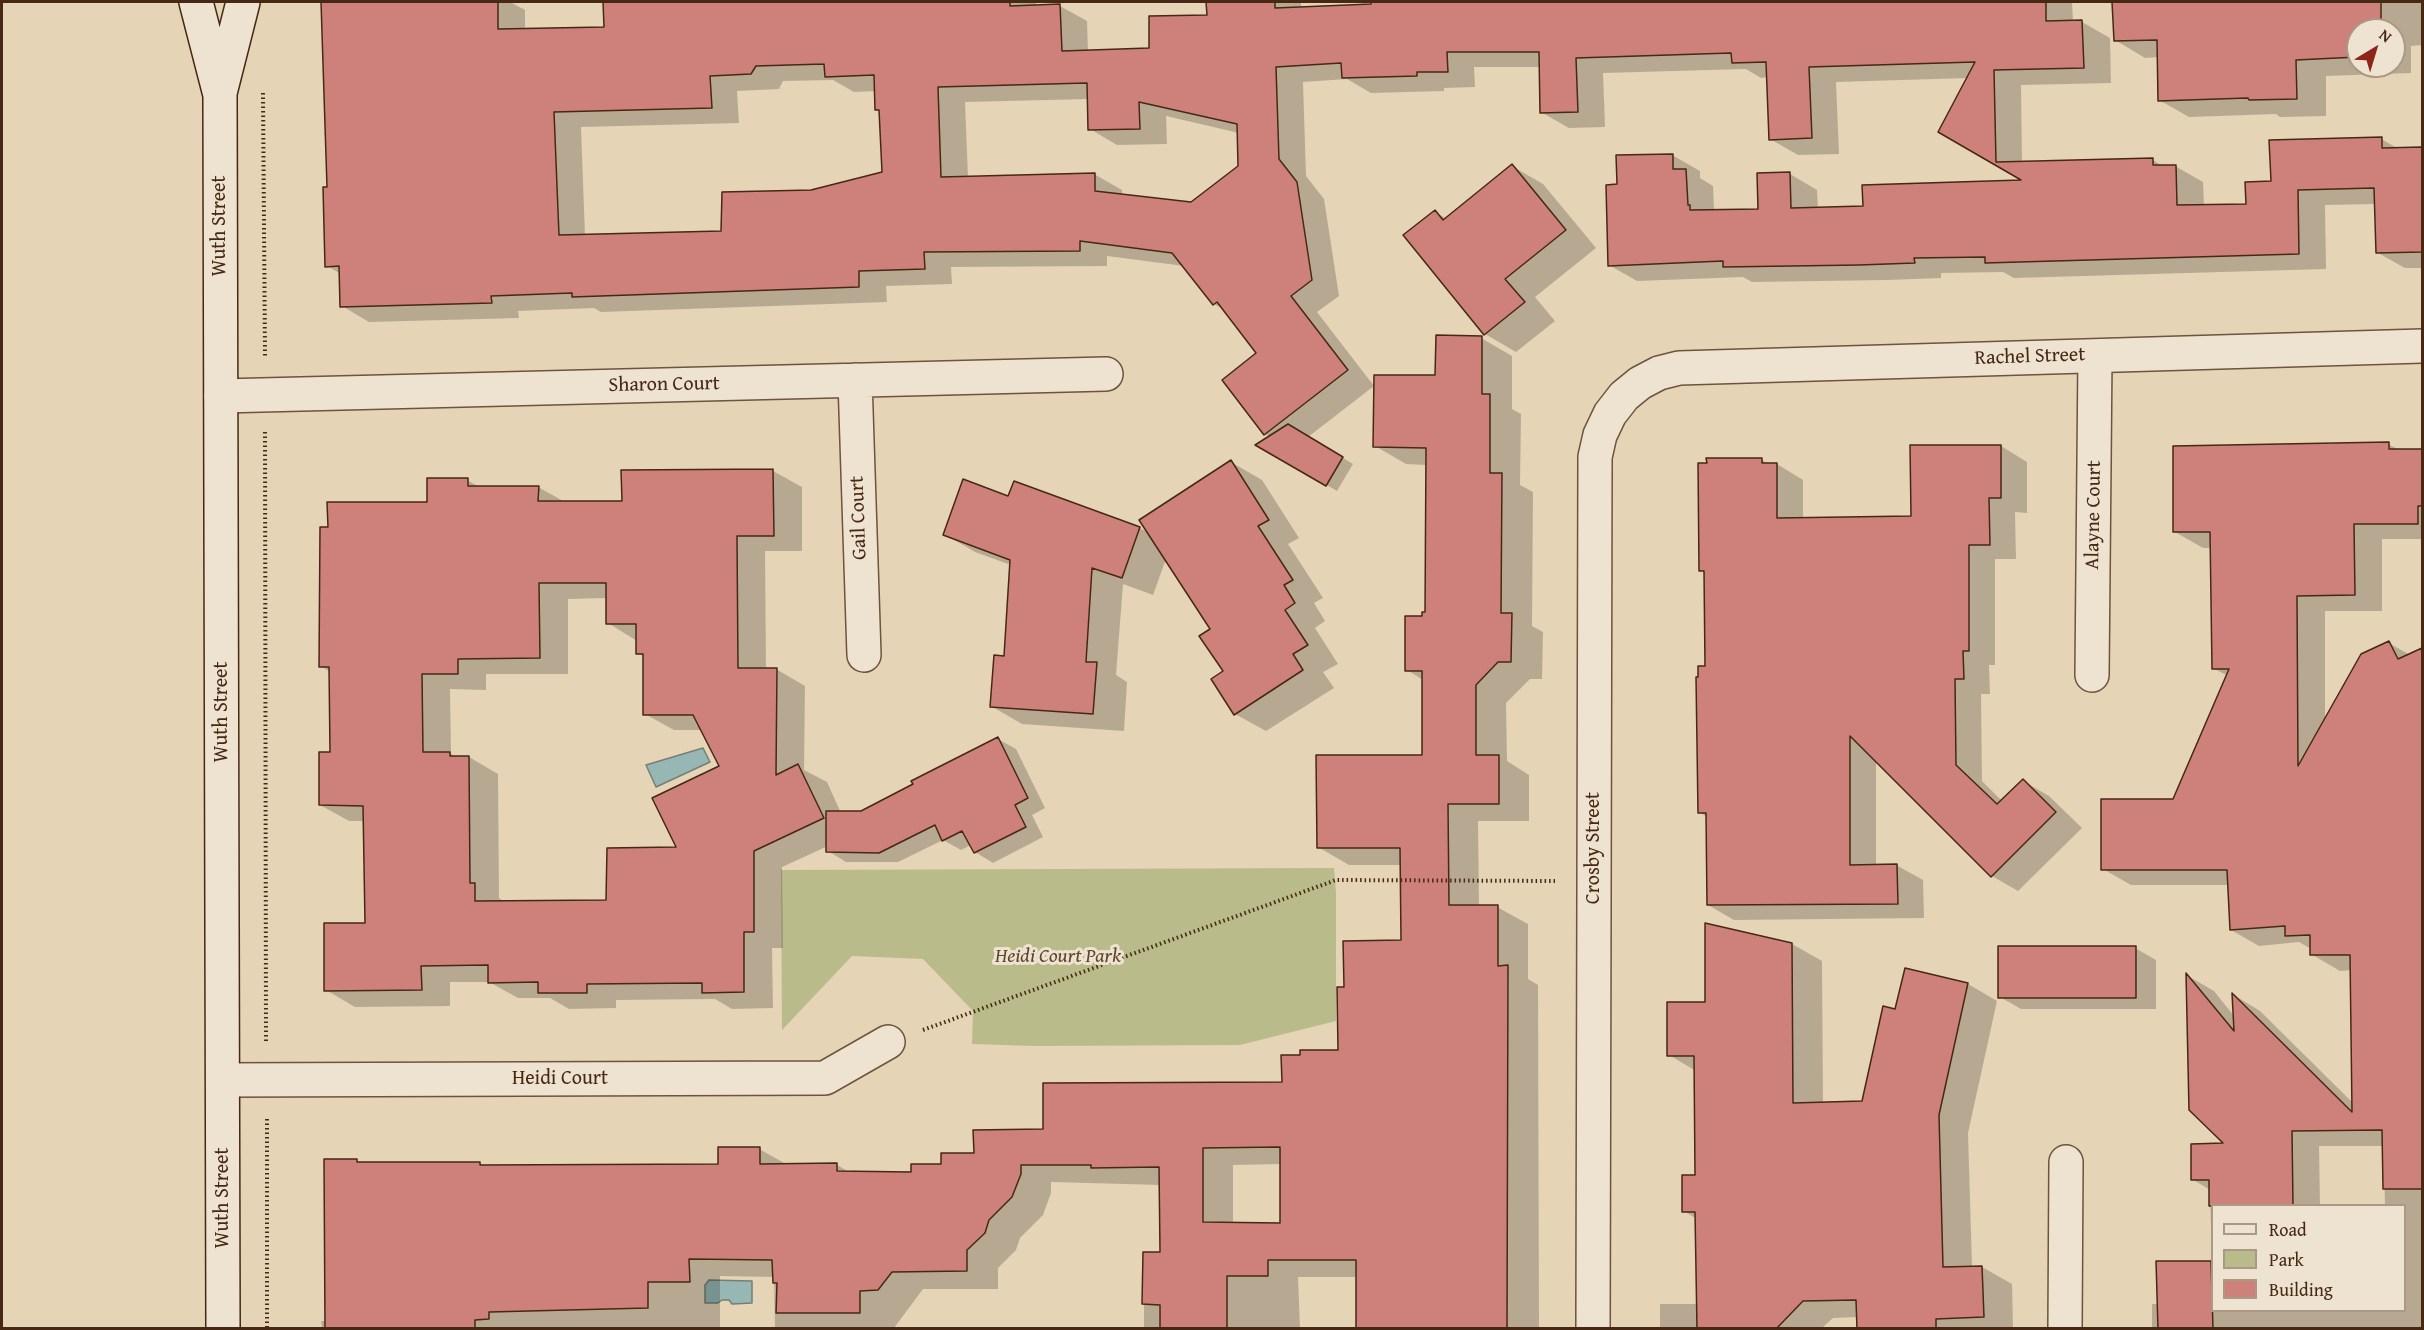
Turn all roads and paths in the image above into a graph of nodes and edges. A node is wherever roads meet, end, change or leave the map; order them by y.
1 (196, 2) edge
2 (243, 2) edge
3 (263, 88) dead end
4 (220, 95) junction
5 (2422, 346) edge
6 (2095, 356) junction
7 (1106, 374) dead end
8 (855, 380) junction
9 (1640, 383) joint
10 (221, 396) junction
11 (265, 396) junction
12 (864, 655) dead end
13 (2092, 675) dead end
14 (1594, 881) junction
15 (888, 1042) joint
16 (223, 1080) junction
17 (266, 1080) junction
18 (2066, 1162) dead end
19 (223, 1329) edge
20 (267, 1329) edge
21 (1593, 1329) edge
22 (2065, 1329) edge

1 - 4 street, Wuth Street
2 - 4 street, Wuth Street
3 - 11 path
4 - 10 street, Wuth Street
5 - 6 street, Rachel Street
6 - 9 street, Rachel Street
6 - 13 street, Alayne Court
7 - 8 street, Sharon Court
8 - 11 street, Sharon Court
8 - 12 street, Gail Court
9 - 14 street, Crosby Street
10 - 11 street, Sharon Court
10 - 16 street, Wuth Street
11 - 17 path
14 - 15 path
14 - 21 street, Crosby Street
15 - 17 street, Heidi Court
16 - 17 street, Heidi Court
16 - 19 street, Wuth Street
17 - 20 path
18 - 22 street

